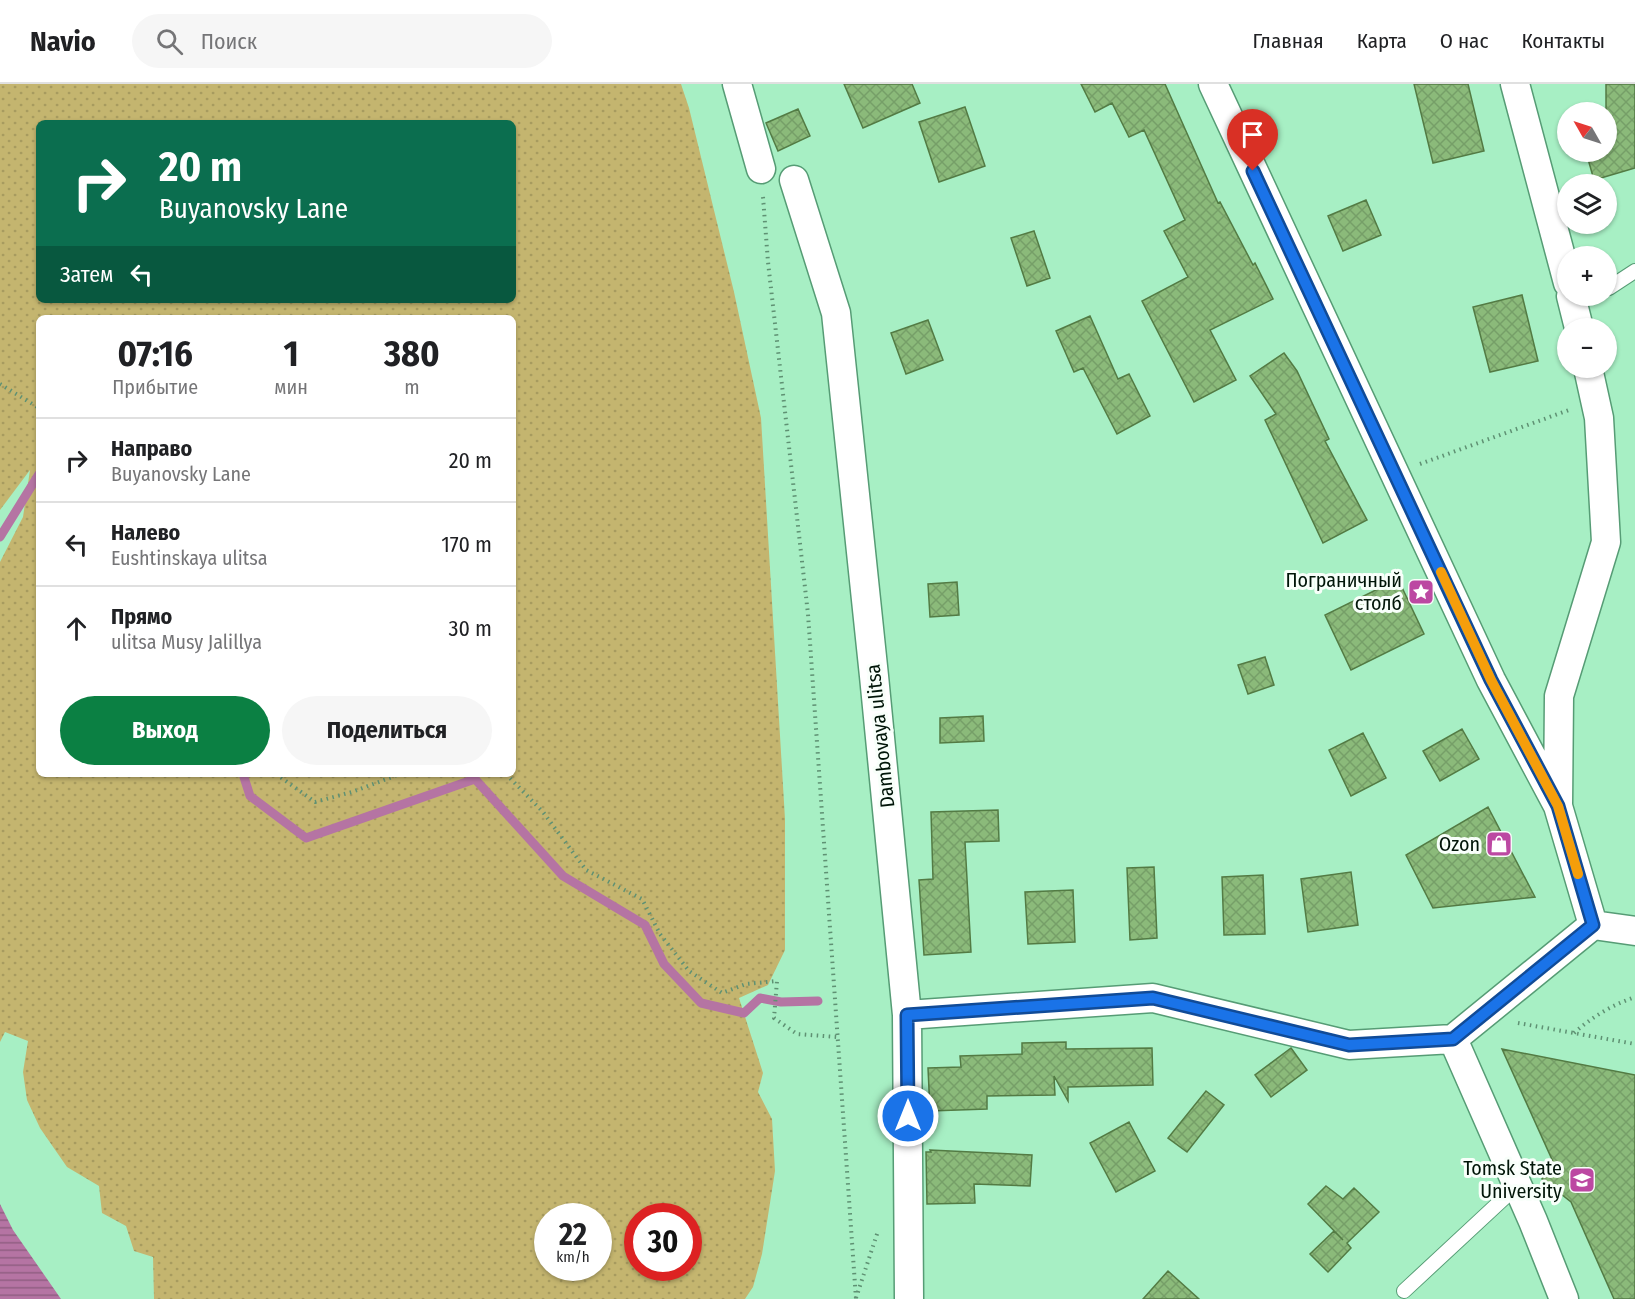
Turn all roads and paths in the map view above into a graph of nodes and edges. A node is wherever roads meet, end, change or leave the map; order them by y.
1 (736, 84) edge
2 (1213, 84) edge
3 (1515, 84) edge
4 (761, 169) joint
5 (794, 180) dead end
6 (1558, 246) edge
7 (1635, 271) edge
8 (1617, 283) edge
9 (1590, 378) edge
10 (0, 384) edge
11 (1595, 400) junction
12 (36, 406) edge
13 (1394, 473) junction
14 (280, 777) edge
15 (392, 777) edge
16 (509, 777) edge
17 (1558, 806) junction
18 (1593, 925) junction
19 (1635, 932) edge
20 (1635, 997) edge
21 (907, 1015) junction
22 (1482, 1017) junction
23 (1573, 1033) junction
24 (837, 1037) junction
25 (1453, 1039) junction
26 (1635, 1044) edge
27 (1517, 1186) junction
28 (1404, 1291) dead end
29 (856, 1299) edge
30 (909, 1299) edge
31 (1564, 1299) edge

1 - 4 street
2 - 13 street
3 - 6 street
4 - 24 path
5 - 21 street, Dambovaya ulitsa
7 - 8 lane
9 - 11 street
10 - 12 path
11 - 13 path
11 - 17 street
13 - 17 street
14 - 15 path
16 - 24 path
17 - 18 street
18 - 19 street
18 - 22 street
20 - 23 path
21 - 25 street
21 - 30 street, Dambovaya ulitsa
22 - 23 path
22 - 25 street
23 - 26 path
24 - 29 path
25 - 27 street
27 - 28 lane
27 - 31 street

